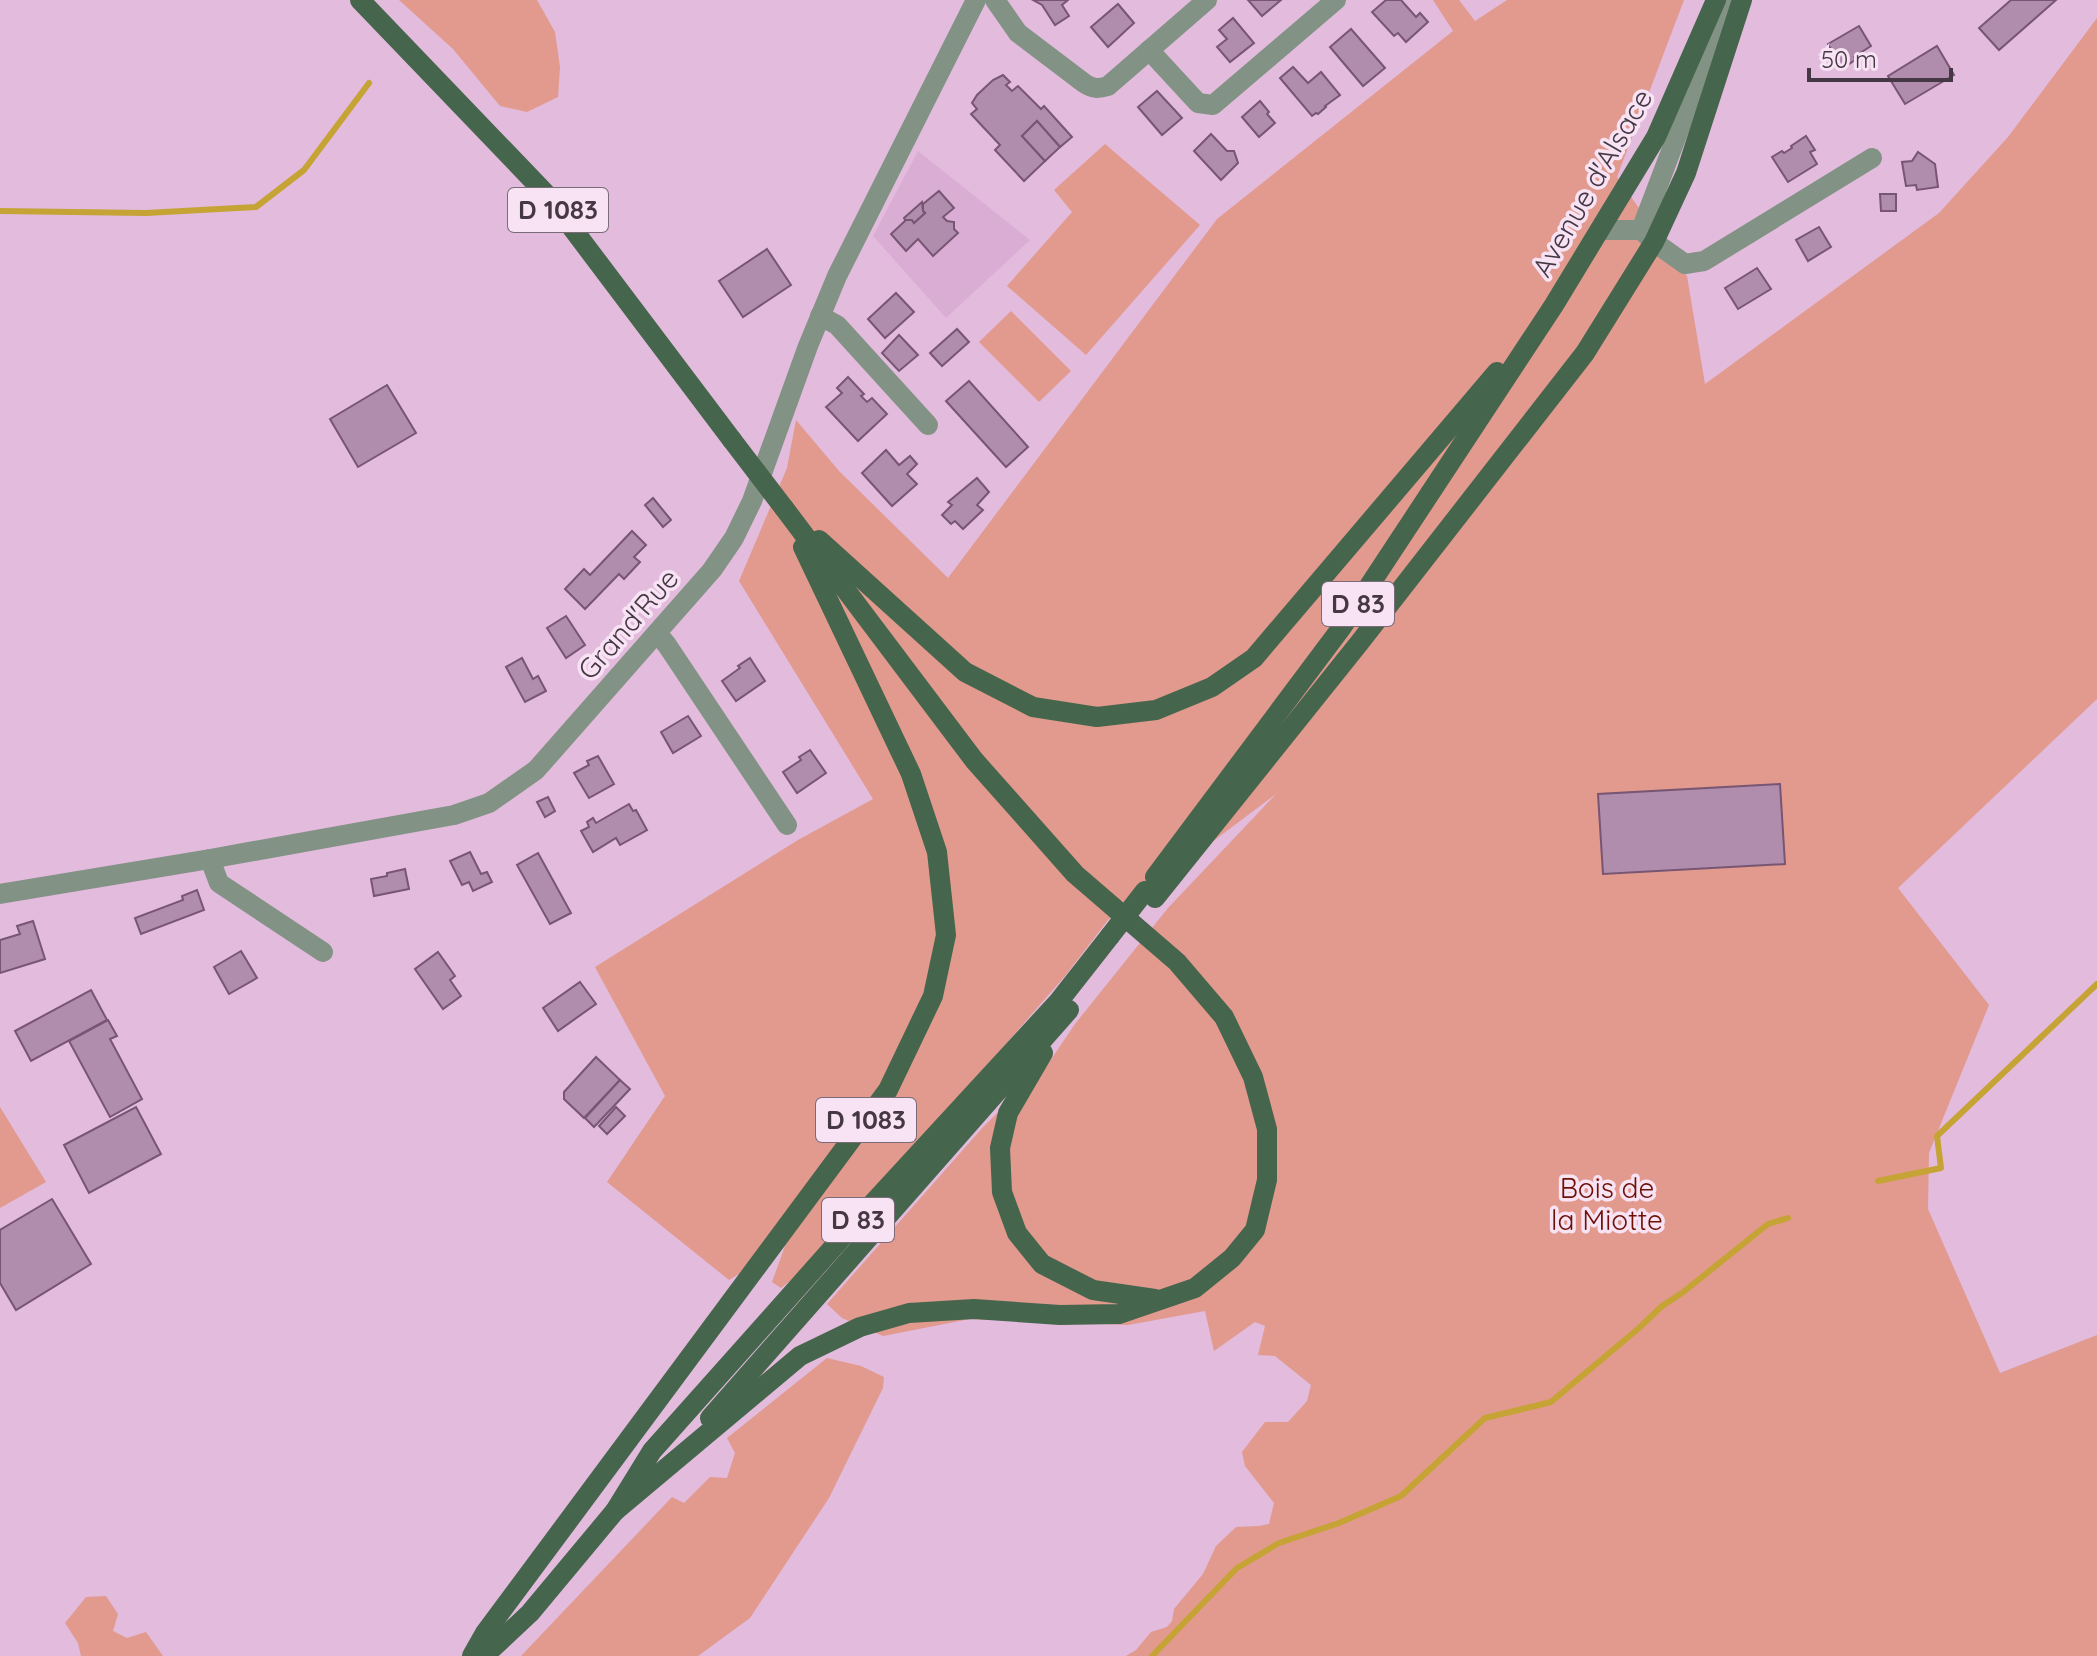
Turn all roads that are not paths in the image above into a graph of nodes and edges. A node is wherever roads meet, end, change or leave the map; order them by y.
1 (360, 0) edge
2 (976, 0) edge
3 (995, 0) edge
4 (1207, 0) edge
5 (1336, 0) edge
6 (1716, 0) edge
7 (1725, 0) edge
8 (1742, 0) edge
9 (1149, 50) junction
10 (1872, 158) dead end
11 (1600, 230) junction
12 (1647, 236) junction
13 (1554, 305) junction
14 (820, 316) junction
15 (928, 425) dead end
16 (784, 508) junction
17 (657, 633) junction
18 (787, 825) dead end
19 (210, 859) junction
20 (0, 894) edge
21 (1150, 894) junction
22 (1116, 939) junction
23 (323, 952) dead end
24 (1067, 1012) junction
25 (1164, 1300) junction
26 (665, 1469) junction
27 (615, 1511) junction
28 (472, 1656) edge
29 (484, 1656) edge

1 - 16 main road, D 1083, bridge
2 - 14 street, Grand'Rue
3 - 9 street
4 - 9 street
5 - 9 street
6 - 11 main road, Avenue d'Alsace / D 83
7 - 12 street
8 - 12 main road, D 83
10 - 12 street
11 - 12 street
11 - 13 main road, Avenue d'Alsace / D 83
12 - 21 main road, D 83
13 - 16 main road, D 1083
13 - 21 main road, D 83
14 - 15 street
14 - 17 street, Grand'Rue
16 - 25 main road, D 1083
16 - 28 main road, D 1083
17 - 18 street
17 - 19 street, Grand'Rue
19 - 20 street, Grand'Rue
19 - 23 street
21 - 22 main road, D 83, bridge
22 - 24 main road, D 83
22 - 27 main road, D 83
24 - 25 main road
24 - 26 main road, D 83
25 - 26 main road, D 1083
26 - 27 main road, D 83
27 - 29 main road, D 83

